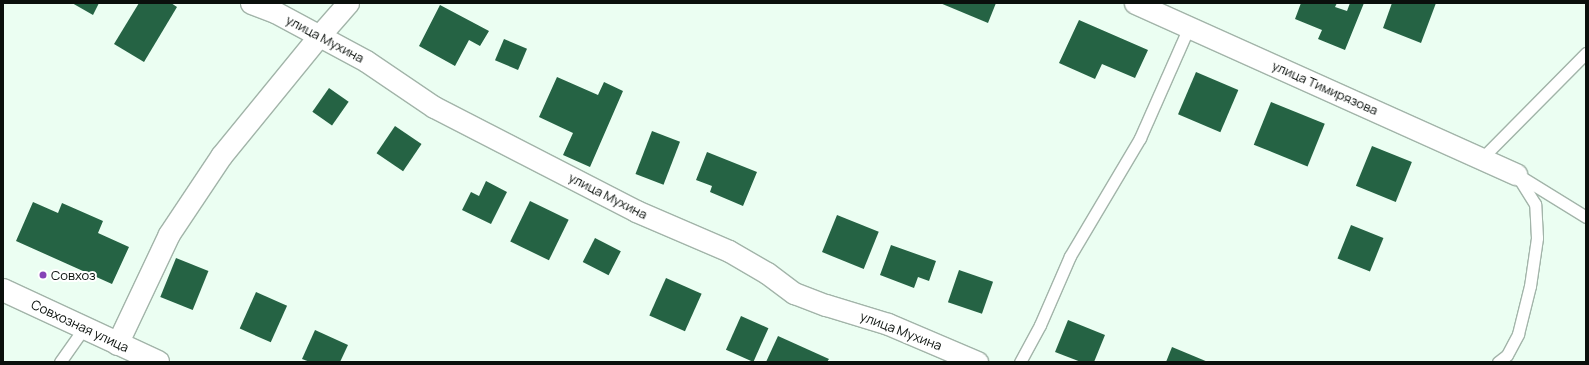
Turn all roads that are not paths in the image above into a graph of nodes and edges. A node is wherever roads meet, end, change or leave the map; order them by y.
1 (252, 3) edge
2 (348, 3) edge
3 (1135, 3) edge
4 (1190, 27) junction
5 (319, 36) junction
6 (1586, 53) edge
7 (1482, 158) junction
8 (1516, 174) junction
9 (1586, 217) edge
10 (3, 290) edge
11 (84, 328) junction
12 (117, 344) junction
13 (60, 362) edge
14 (158, 362) edge
15 (977, 362) edge
16 (1020, 362) edge
17 (1498, 362) edge

1 - 5 street, улица Мухина
2 - 5 street
3 - 4 street, улица Тимирязова
4 - 7 street, улица Тимирязова
4 - 16 lane
5 - 12 street
5 - 15 street, улица Мухина
6 - 7 lane
7 - 8 street, улица Тимирязова
8 - 9 lane
8 - 17 lane
10 - 11 street, Совхозная улица
11 - 12 street, Совхозная улица
11 - 13 lane
12 - 14 street, Совхозная улица

